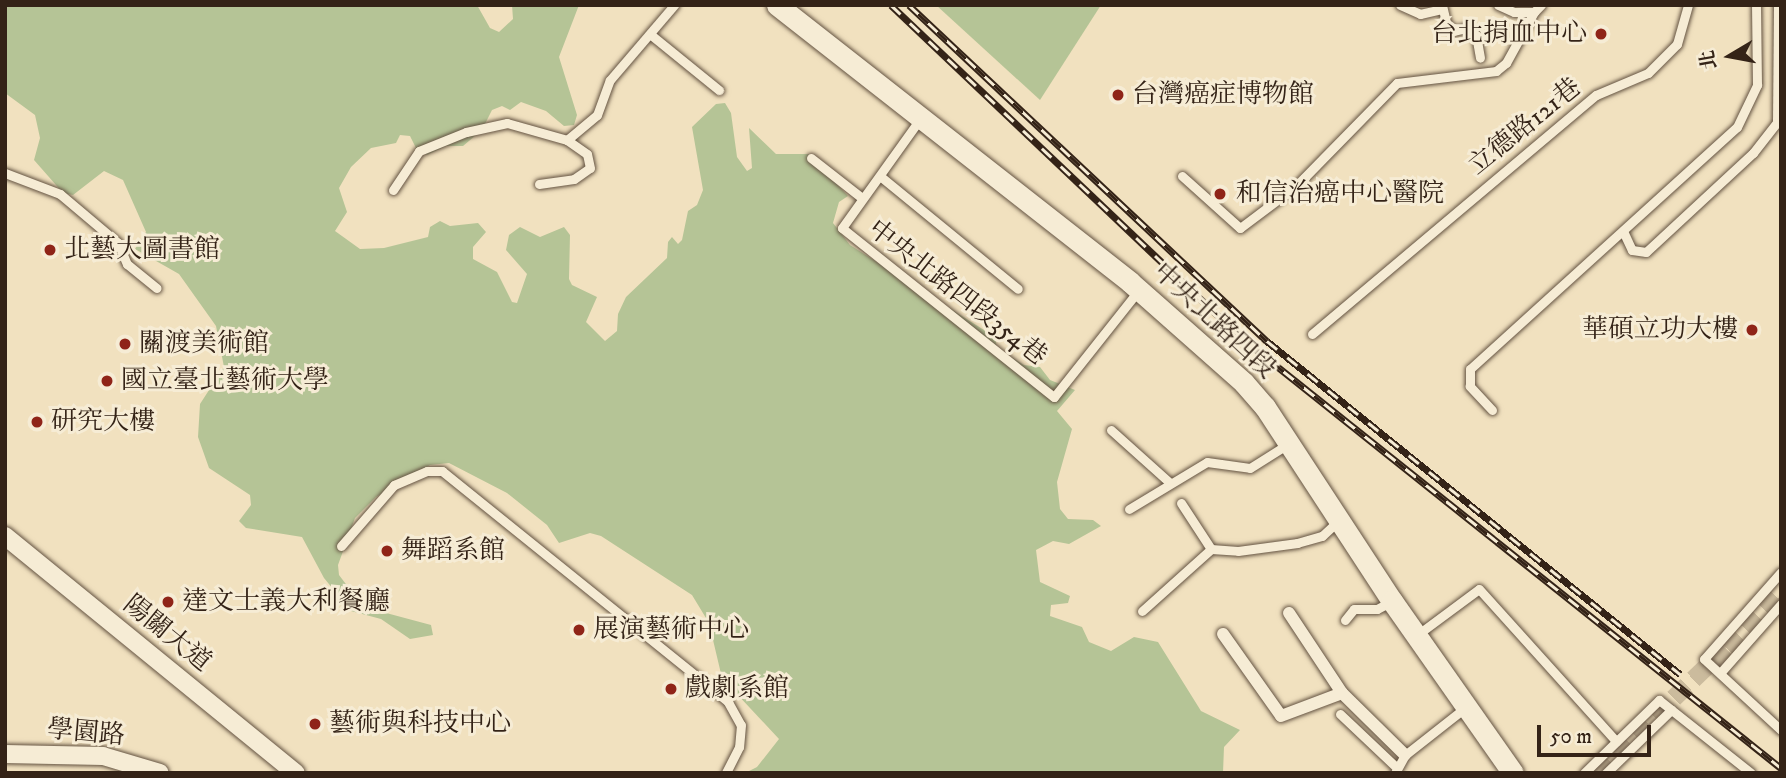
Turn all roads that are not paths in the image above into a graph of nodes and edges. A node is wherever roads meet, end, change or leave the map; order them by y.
1 (674, 5) edge
2 (777, 5) edge
3 (1400, 5) edge
4 (1498, 5) edge
5 (1688, 5) edge
6 (1756, 5) edge
7 (1778, 5) edge
8 (1441, 7) edge
9 (1538, 8) edge
10 (650, 34) junction
11 (1480, 58) dead end
12 (719, 90) dead end
13 (920, 119) junction
14 (567, 140) junction
15 (811, 159) dead end
16 (5, 173) edge
17 (880, 176) junction
18 (1182, 176) dead end
19 (539, 184) dead end
20 (393, 190) dead end
21 (862, 198) junction
22 (1623, 231) junction
23 (157, 288) dead end
24 (1017, 289) dead end
25 (1139, 289) junction
26 (1312, 334) dead end
27 (1492, 410) dead end
28 (1111, 430) dead end
29 (1287, 444) junction
30 (1170, 483) junction
31 (1181, 503) dead end
32 (1129, 509) dead end
33 (1340, 520) junction
34 (5, 536) edge
35 (341, 546) dead end
36 (1211, 549) junction
37 (1781, 572) edge
38 (1392, 601) junction
39 (1781, 604) edge
40 (1142, 611) dead end
41 (1289, 613) dead end
42 (1345, 620) dead end
43 (1223, 634) dead end
44 (1416, 636) junction
45 (1721, 672) junction
46 (1342, 693) junction
47 (1466, 707) junction
48 (1671, 710) junction
49 (1340, 714) dead end
50 (1781, 730) edge
51 (1616, 741) junction
52 (5, 754) edge
53 (1405, 755) junction
54 (1395, 769) edge
55 (1613, 771) edge
56 (160, 773) edge
57 (296, 773) edge
58 (726, 773) edge
59 (1513, 773) edge
60 (1584, 773) edge
61 (1751, 773) edge

1 - 10 lane
2 - 13 street, 中央北路四段
3 - 8 lane
4 - 9 lane
5 - 26 lane, 立德路121巷
6 - 22 lane
7 - 22 lane
8 - 11 lane
9 - 18 lane
10 - 12 lane
10 - 14 lane
13 - 17 lane, 中央北路四段354巷
13 - 25 street, 中央北路四段
14 - 19 lane
14 - 20 lane
15 - 21 lane
16 - 23 lane
17 - 21 lane, 中央北路四段354巷
17 - 24 lane
21 - 25 lane, 中央北路四段354巷
22 - 27 lane
25 - 29 street, 中央北路四段
28 - 30 lane
29 - 30 lane
29 - 33 street, 中央北路四段
30 - 32 lane
31 - 36 lane
33 - 36 lane
33 - 38 street, 中央北路四段
34 - 57 street, 陽關大道
35 - 58 lane
36 - 40 lane
37 - 45 lane
38 - 42 lane
38 - 44 street, 中央北路四段
39 - 45 lane
41 - 46 street
43 - 46 street
44 - 47 street, 中央北路四段
44 - 51 lane
45 - 50 lane
46 - 53 street
47 - 53 lane
47 - 59 street, 中央北路四段
48 - 51 lane
48 - 55 lane
48 - 61 lane
49 - 54 lane
51 - 60 lane
52 - 56 street, 學園路
53 - 54 lane

